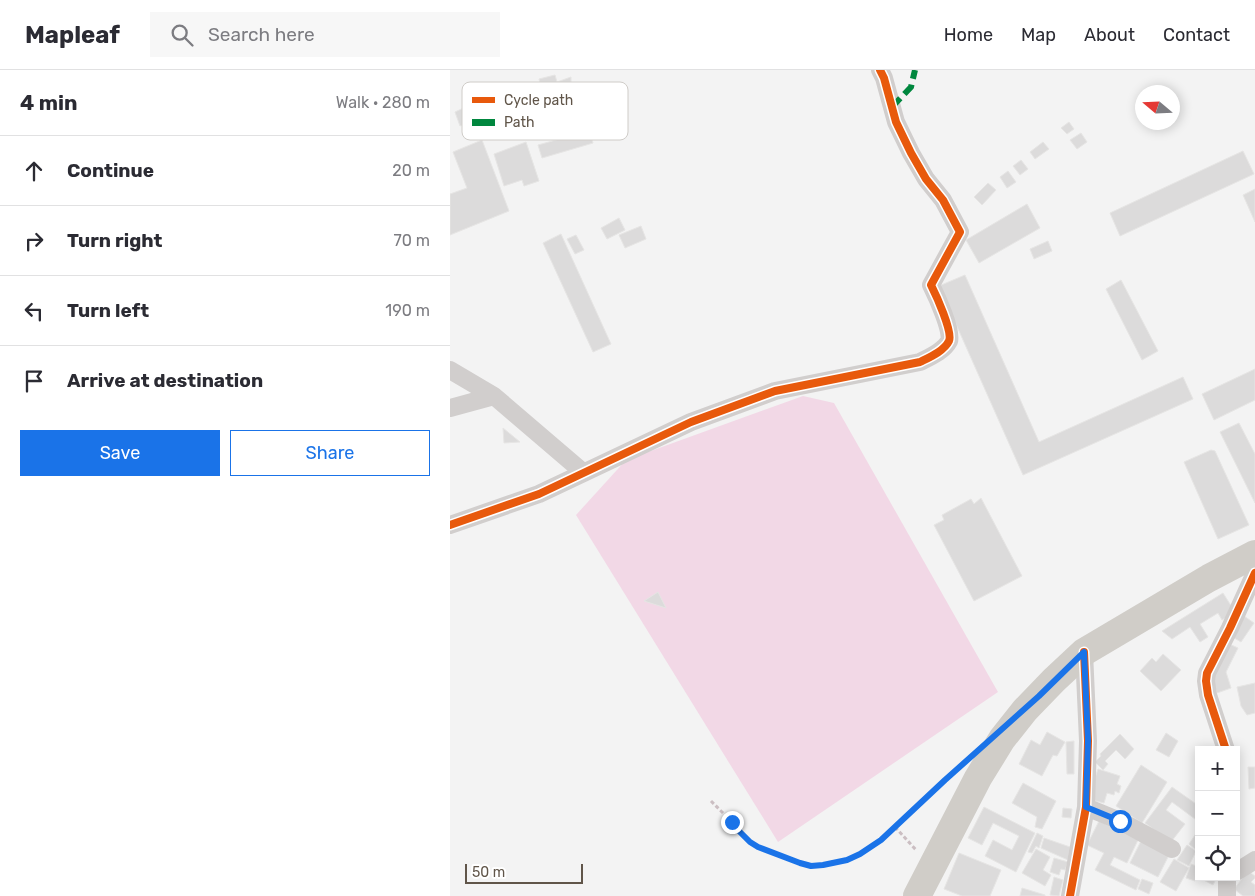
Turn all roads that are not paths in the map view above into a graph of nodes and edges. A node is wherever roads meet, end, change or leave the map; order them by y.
1 (880, 70) edge
2 (450, 370) edge
3 (494, 396) junction
4 (450, 408) edge
5 (584, 473) junction
6 (450, 525) edge
7 (1255, 554) edge
8 (1255, 573) edge
9 (1084, 652) junction
10 (1225, 746) edge
11 (1086, 807) junction
12 (1172, 849) dead end
13 (1255, 860) edge
14 (1240, 869) edge
15 (1227, 881) edge
16 (923, 884) edge
17 (1070, 896) edge
18 (1227, 896) edge

1 - 5 street
2 - 3 street
3 - 4 street
3 - 5 street
5 - 6 street
7 - 9 main road
8 - 10 street
9 - 11 street
9 - 16 main road
11 - 12 street
11 - 17 street
13 - 14 street
15 - 18 street

